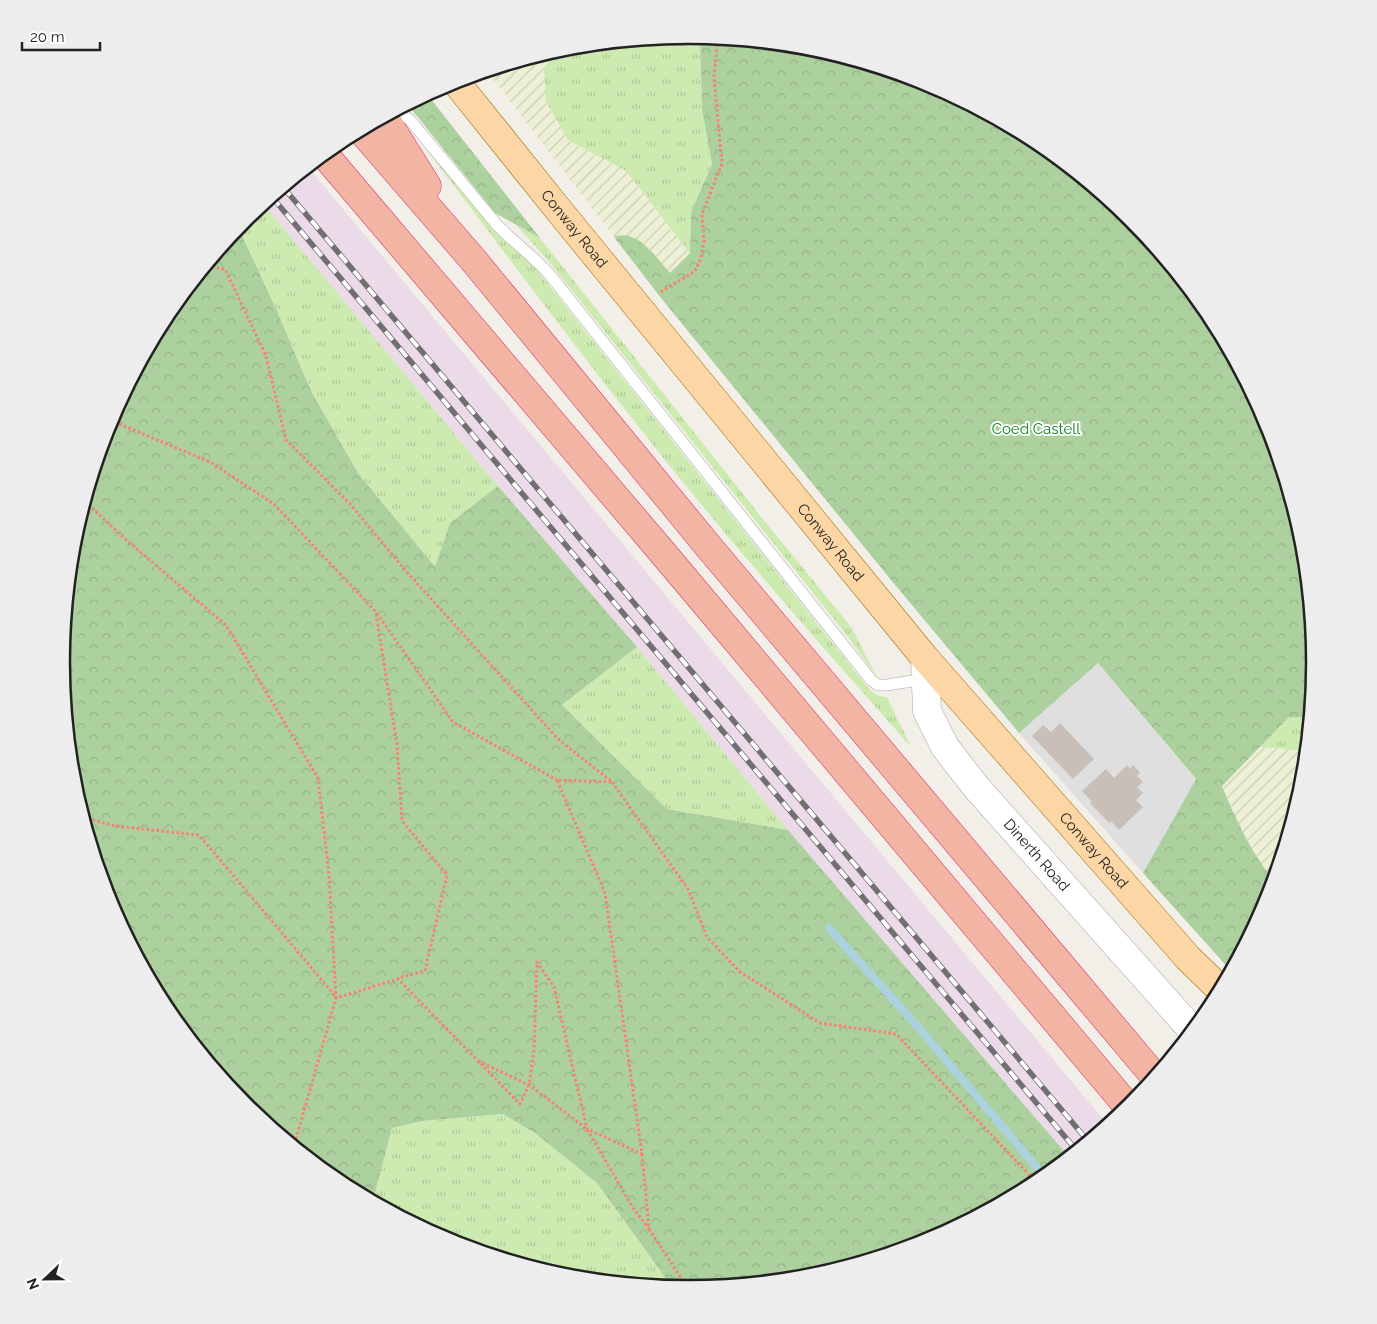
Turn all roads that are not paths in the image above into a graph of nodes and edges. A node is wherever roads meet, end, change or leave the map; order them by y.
1 (461, 88) edge
2 (403, 114) edge
3 (387, 123) edge
4 (366, 135) edge
5 (329, 160) edge
6 (475, 262) junction
7 (925, 669) junction
8 (1215, 985) edge
9 (1188, 1025) edge
10 (1151, 1072) edge
11 (1123, 1101) edge

1 - 7 main road, Conway Road
2 - 7 lane
3 - 6 highway
4 - 6 highway
5 - 11 highway
6 - 10 highway
7 - 8 main road, Conway Road
7 - 9 street, Dinerth Road

